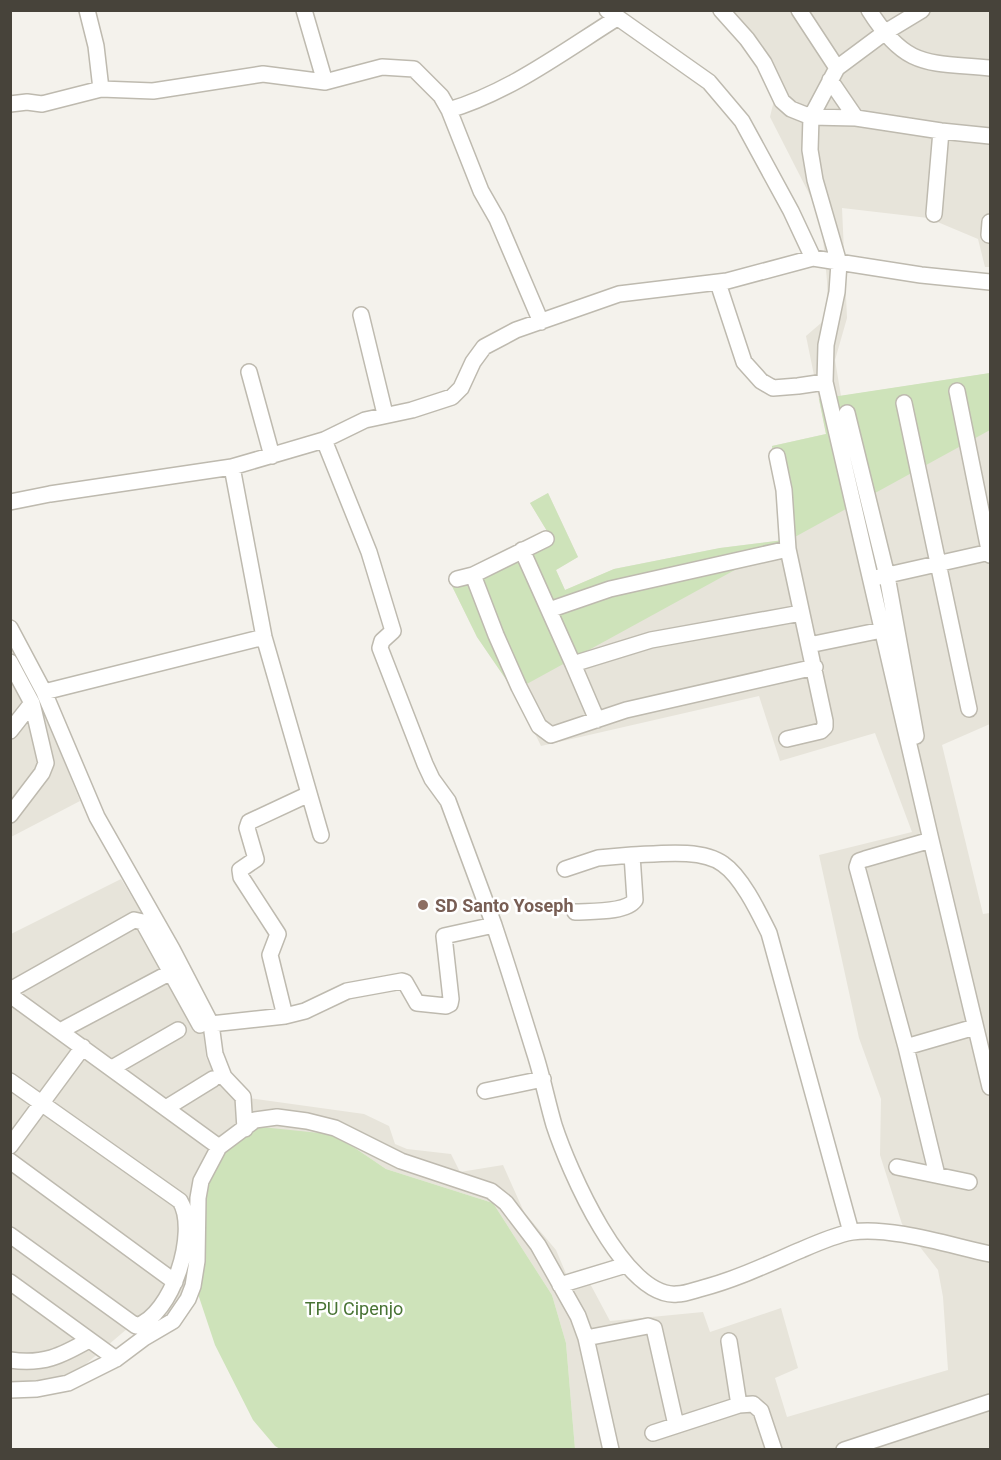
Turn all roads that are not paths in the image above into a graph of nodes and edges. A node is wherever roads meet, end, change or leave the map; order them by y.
1 (87, 10) edge
2 (304, 10) edge
3 (721, 10) edge
4 (800, 10) edge
5 (869, 10) edge
6 (922, 10) edge
7 (612, 14) edge
8 (884, 33) junction
9 (990, 68) edge
10 (833, 74) junction
11 (325, 82) junction
12 (101, 90) junction
13 (10, 104) edge
14 (449, 110) junction
15 (811, 117) junction
16 (856, 118) junction
17 (941, 130) junction
18 (990, 136) edge
19 (934, 214) dead end
20 (813, 258) junction
21 (839, 264) junction
22 (990, 282) edge
23 (718, 283) junction
24 (361, 315) dead end
25 (541, 322) junction
26 (249, 372) dead end
27 (825, 382) junction
28 (957, 391) dead end
29 (904, 403) dead end
30 (847, 413) dead end
31 (385, 414) junction
32 (324, 440) junction
33 (272, 456) junction
34 (777, 456) dead end
35 (232, 467) junction
36 (10, 502) edge
37 (546, 539) dead end
38 (788, 549) junction
39 (522, 550) junction
40 (990, 553) edge
41 (938, 565) junction
42 (473, 575) junction
43 (887, 576) junction
44 (870, 578) junction
45 (457, 579) dead end
46 (549, 610) junction
47 (801, 613) junction
48 (10, 628) edge
49 (882, 630) junction
50 (264, 636) junction
51 (809, 645) junction
52 (10, 662) edge
53 (573, 664) junction
54 (814, 667) junction
55 (44, 692) junction
56 (32, 702) junction
57 (969, 709) dead end
58 (597, 720) junction
59 (10, 731) edge
60 (787, 740) dead end
61 (918, 742) dead end
62 (309, 794) junction
63 (10, 815) edge
64 (321, 835) dead end
65 (931, 840) junction
66 (632, 855) junction
67 (565, 869) dead end
68 (575, 912) dead end
69 (494, 925) junction
70 (171, 972) junction
71 (10, 993) edge
72 (285, 1016) junction
73 (206, 1025) junction
74 (975, 1027) junction
75 (178, 1030) dead end
76 (60, 1031) junction
77 (83, 1047) junction
78 (906, 1047) junction
79 (111, 1068) junction
80 (213, 1079) dead end
81 (543, 1079) junction
82 (10, 1081) edge
83 (990, 1085) edge
84 (485, 1090) dead end
85 (42, 1104) junction
86 (166, 1108) junction
87 (245, 1129) junction
88 (10, 1146) edge
89 (219, 1147) junction
90 (10, 1161) edge
91 (897, 1167) dead end
92 (937, 1175) junction
93 (969, 1182) dead end
94 (851, 1232) junction
95 (10, 1235) edge
96 (990, 1254) edge
97 (626, 1265) junction
98 (175, 1282) junction
99 (560, 1285) junction
100 (13, 1290) edge
101 (586, 1338) junction
102 (90, 1340) junction
103 (729, 1341) dead end
104 (116, 1359) junction
105 (10, 1360) edge
106 (10, 1390) edge
107 (990, 1402) edge
108 (739, 1405) junction
109 (676, 1425) junction
110 (653, 1433) dead end
111 (611, 1449) edge
112 (774, 1449) edge
113 (844, 1449) edge

1 - 12 street
2 - 11 street
3 - 15 street
4 - 10 street
5 - 8 street
6 - 8 street
7 - 14 street
7 - 20 street
8 - 9 street
8 - 10 street
10 - 15 street
10 - 16 street
11 - 12 street
11 - 14 street
12 - 13 street
14 - 25 street
15 - 16 street
15 - 21 street
16 - 17 street
17 - 18 street
17 - 19 street
20 - 21 street
20 - 23 street
21 - 22 street
21 - 27 street
23 - 25 street
23 - 27 street
24 - 31 street
25 - 31 street
26 - 33 street
27 - 44 street
28 - 40 street
29 - 41 street
30 - 43 street
31 - 32 street
32 - 33 street
32 - 69 street
33 - 35 street
34 - 38 street
35 - 36 street
35 - 50 street
37 - 39 street
38 - 46 street
38 - 47 street
39 - 42 street
39 - 46 street
40 - 41 street
41 - 43 street
41 - 57 street
42 - 45 street
42 - 58 street
43 - 44 street
43 - 61 street
44 - 49 street
46 - 53 street
47 - 51 street
47 - 53 street
48 - 55 street
49 - 51 street
49 - 65 street
50 - 55 street
50 - 62 street
51 - 54 street
52 - 56 street
53 - 58 street
54 - 58 street
54 - 60 street
55 - 73 street
56 - 59 street
56 - 63 street
62 - 64 street
62 - 72 street
65 - 74 street
65 - 78 street
66 - 67 street
66 - 68 street
66 - 94 street
69 - 72 street
69 - 81 street
70 - 71 street
70 - 73 street
70 - 76 street
71 - 76 street
72 - 73 street
73 - 87 street
74 - 78 street
74 - 83 street
75 - 79 street
76 - 77 street
77 - 79 street
77 - 85 street
78 - 92 street
79 - 86 street
80 - 86 street
81 - 84 street
81 - 97 street
82 - 85 street
85 - 88 street
85 - 98 street
86 - 89 street
87 - 89 street
87 - 99 street
89 - 104 street
90 - 98 street
91 - 92 street
92 - 93 street
94 - 96 street
94 - 97 street
95 - 98 street
97 - 99 street
99 - 101 street
100 - 102 street
101 - 109 street
101 - 111 street
102 - 104 street
102 - 105 street
103 - 108 street
104 - 106 street
107 - 113 street
108 - 109 street
108 - 112 street
109 - 110 street

